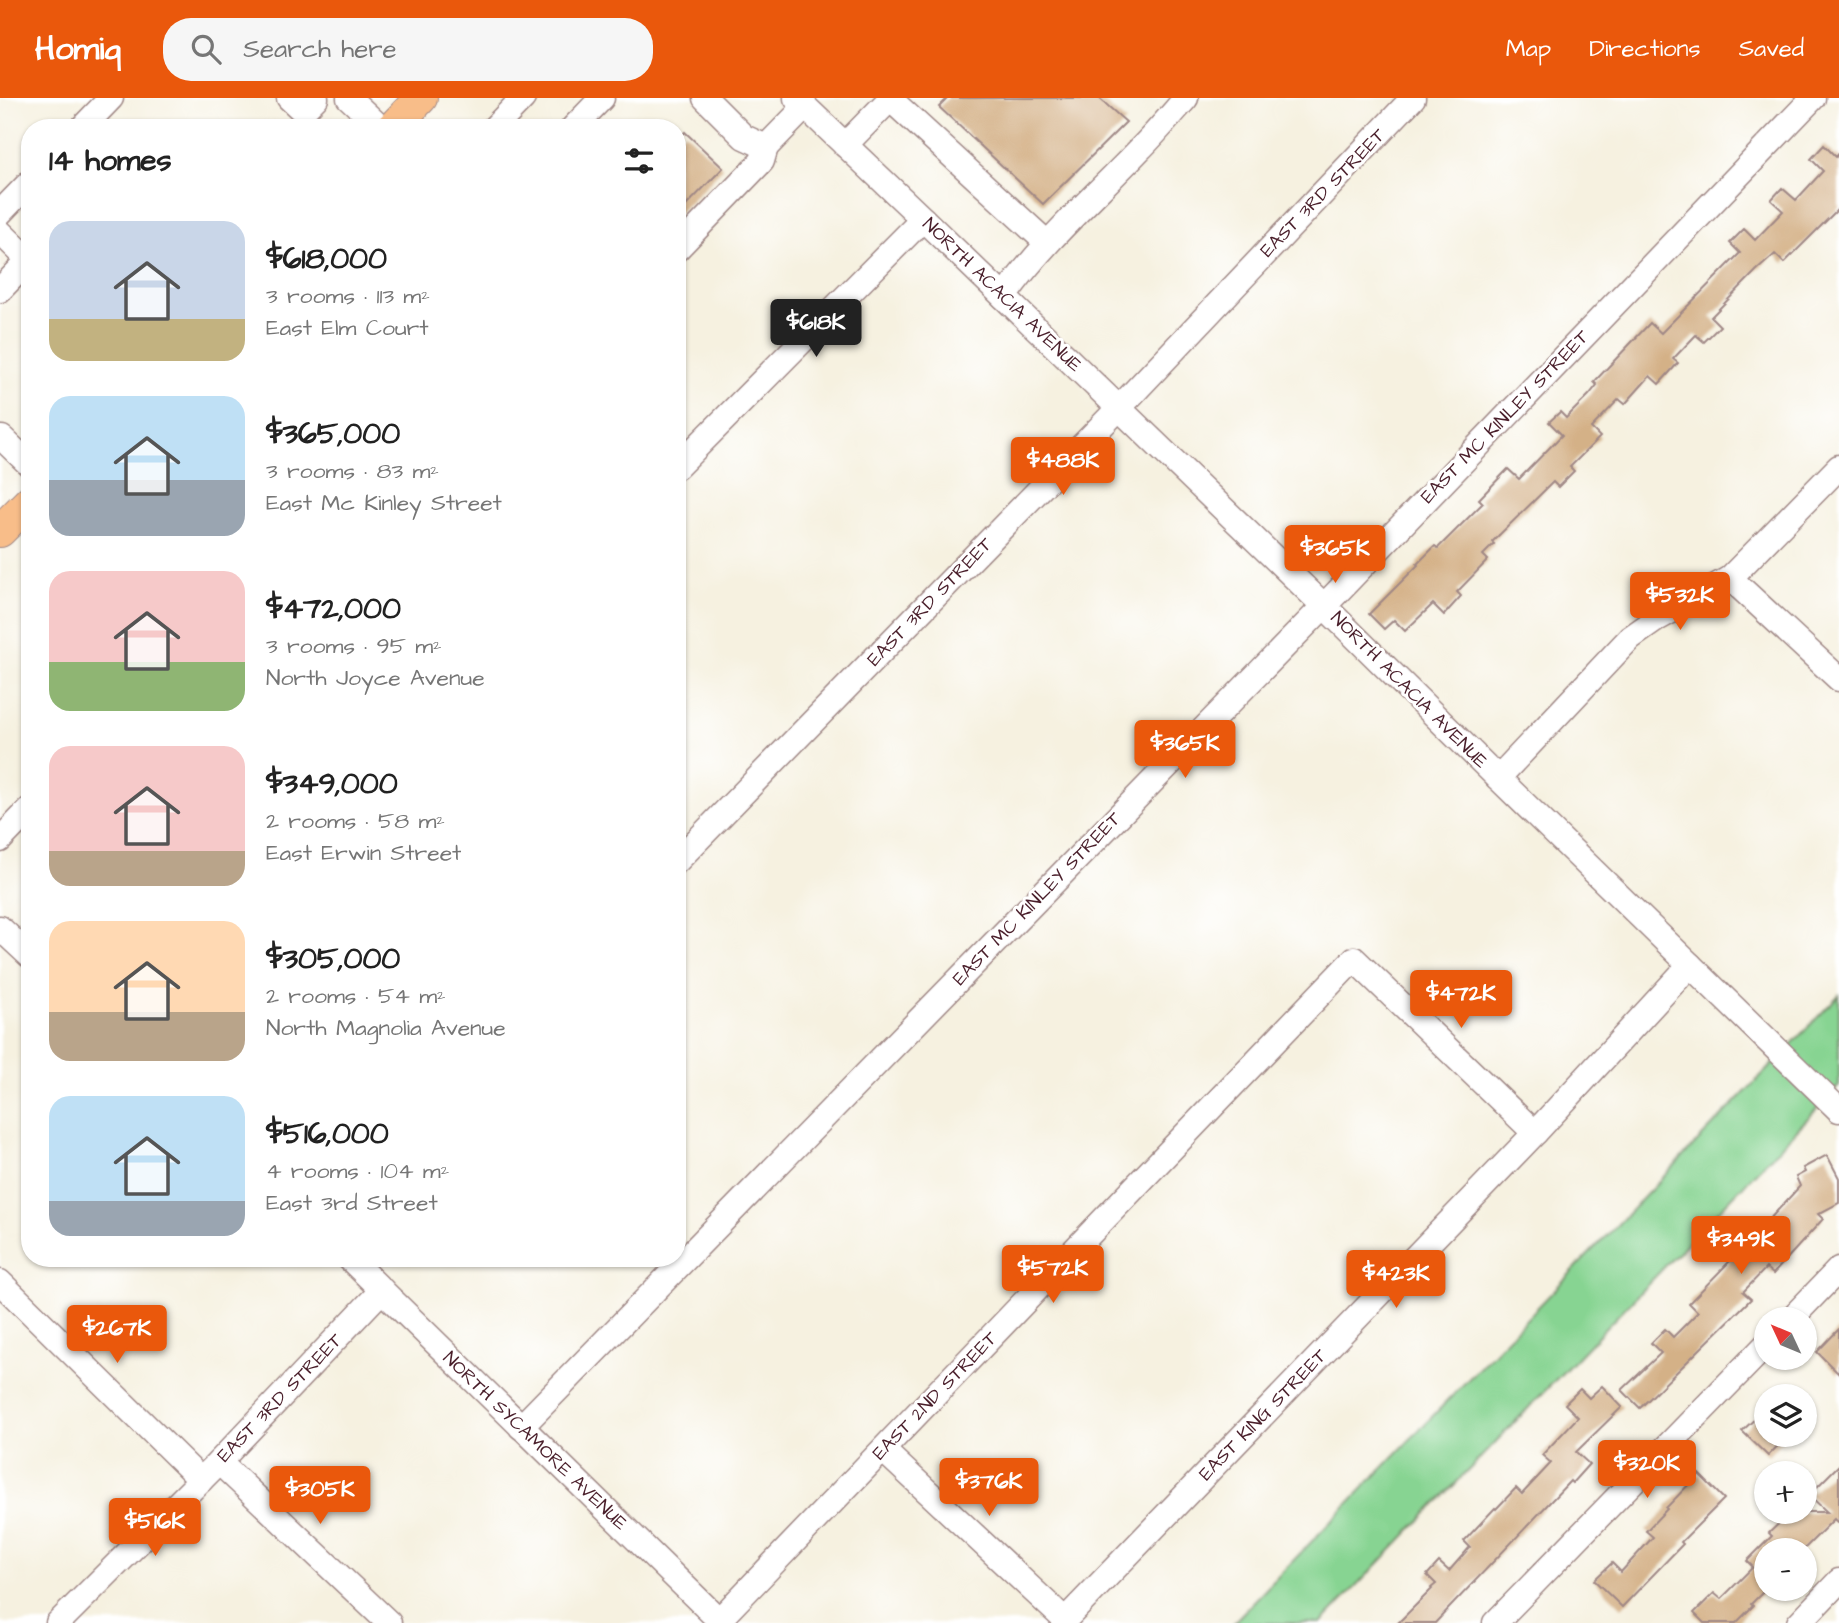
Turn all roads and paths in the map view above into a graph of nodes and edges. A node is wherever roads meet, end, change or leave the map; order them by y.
1 (111, 98) edge
2 (289, 98) edge
3 (316, 98) edge
4 (349, 98) edge
5 (421, 98) edge
6 (523, 98) edge
7 (602, 98) edge
8 (705, 98) edge
9 (890, 98) edge
10 (1186, 98) edge
11 (1413, 98) edge
12 (1813, 98) edge
13 (800, 102) edge
14 (91, 119) edge
15 (371, 119) edge
16 (401, 119) edge
17 (503, 119) edge
18 (582, 119) edge
19 (845, 145) junction
20 (766, 147) junction
21 (21, 191) edge
22 (0, 213) edge
23 (923, 219) junction
24 (0, 232) edge
25 (686, 240) edge
26 (1047, 243) junction
27 (21, 252) edge
28 (21, 268) edge
29 (0, 290) edge
30 (1004, 297) junction
31 (1119, 408) junction
32 (0, 439) edge
33 (21, 456) edge
34 (686, 458) edge
35 (1839, 467) edge
36 (1730, 578) junction
37 (1324, 606) junction
38 (1839, 679) edge
39 (1498, 778) junction
40 (21, 818) edge
41 (0, 840) edge
42 (686, 852) edge
43 (0, 928) edge
44 (21, 948) edge
45 (1690, 965) junction
46 (1839, 1110) edge
47 (1535, 1133) junction
48 (686, 1258) edge
49 (358, 1267) edge
50 (677, 1267) edge
51 (1839, 1269) edge
52 (0, 1282) edge
53 (382, 1290) junction
54 (1802, 1307) edge
55 (1754, 1357) edge
56 (521, 1427) junction
57 (883, 1450) junction
58 (219, 1462) junction
59 (201, 1480) junction
60 (1839, 1581) edge
61 (720, 1622) edge
62 (58, 1623) edge
63 (389, 1623) edge
64 (1495, 1623) edge
65 (1799, 1623) edge

1 - 14 street
2 - 3 street
4 - 15 street
5 - 16 main road
6 - 17 street
7 - 18 street
8 - 20 street
9 - 19 street
9 - 26 street
10 - 26 street
11 - 31 street, EAST 3RD STREET
12 - 37 street, EAST MC KINLEY STREET
13 - 19 street, NORTH ACACIA AVENUE
13 - 20 street
19 - 23 street, NORTH ACACIA AVENUE
20 - 25 street
21 - 22 street
23 - 30 street, NORTH ACACIA AVENUE
23 - 34 street
24 - 27 street
26 - 30 street
28 - 29 street
30 - 31 street, NORTH ACACIA AVENUE
31 - 37 street, NORTH ACACIA AVENUE
31 - 42 street, EAST 3RD STREET
32 - 33 street
35 - 36 street
36 - 38 street
36 - 39 street
37 - 39 street, NORTH ACACIA AVENUE
37 - 48 street, EAST MC KINLEY STREET
39 - 45 street, NORTH ACACIA AVENUE
40 - 41 street
43 - 44 street
45 - 46 street, NORTH ACACIA AVENUE
45 - 47 street, EAST KING STREET
47 - 57 street, EAST KING STREET
47 - 57 street, EAST 2ND STREET
49 - 53 street, NORTH SYCAMORE AVENUE
50 - 56 street, EAST MC KINLEY STREET
51 - 54 street
52 - 59 street
53 - 56 street, NORTH SYCAMORE AVENUE
53 - 58 street, EAST 3RD STREET
55 - 64 street
56 - 61 street, NORTH SYCAMORE AVENUE
57 - 61 street, EAST 2ND STREET
58 - 59 street, EAST 3RD STREET
58 - 63 street
59 - 62 street, EAST 3RD STREET
60 - 65 street

